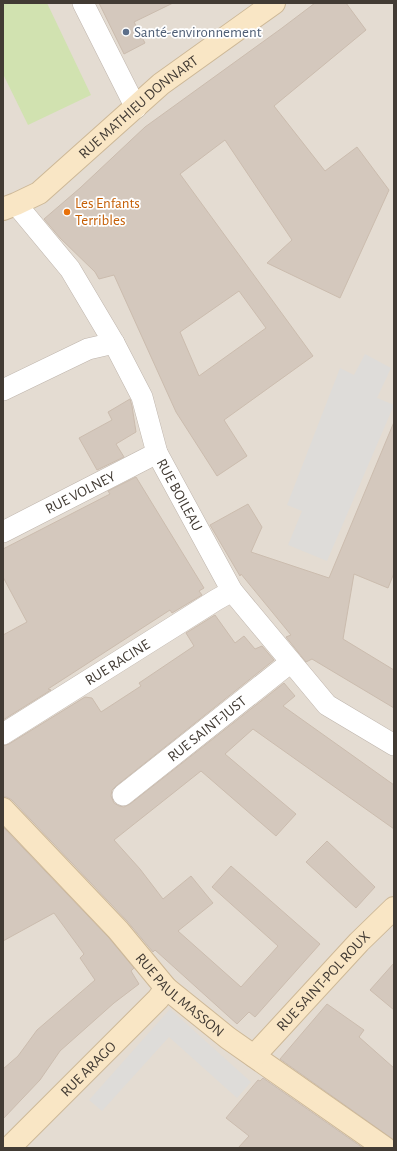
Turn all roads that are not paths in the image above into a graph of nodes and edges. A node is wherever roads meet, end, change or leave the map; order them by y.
1 (83, 3) edge
2 (274, 3) edge
3 (136, 108) junction
4 (10, 207) edge
5 (114, 343) junction
6 (3, 390) edge
7 (158, 453) junction
8 (3, 532) edge
9 (232, 591) junction
10 (292, 662) junction
11 (3, 734) edge
12 (394, 744) edge
13 (123, 795) dead end
14 (3, 809) edge
15 (394, 908) edge
16 (166, 988) junction
17 (254, 1056) junction
18 (9, 1148) edge
19 (385, 1148) edge

1 - 3 street
2 - 3 street, RUE MATHIEU DONNART
3 - 4 street, RUE MATHIEU DONNART
4 - 5 street, RUE BOILEAU
5 - 6 street
5 - 7 street, RUE BOILEAU
7 - 8 street, RUE VOLNEY
7 - 9 street, RUE BOILEAU
9 - 10 street, RUE BOILEAU
9 - 11 street, RUE RACINE
10 - 12 street, RUE BOILEAU
10 - 13 street, RUE SAINT-JUST
14 - 16 street, RUE PAUL MASSON
15 - 17 street, RUE SAINT-POL ROUX
16 - 17 street, RUE PAUL MASSON
16 - 18 street, RUE ARAGO
17 - 19 street, RUE PAUL MASSON

